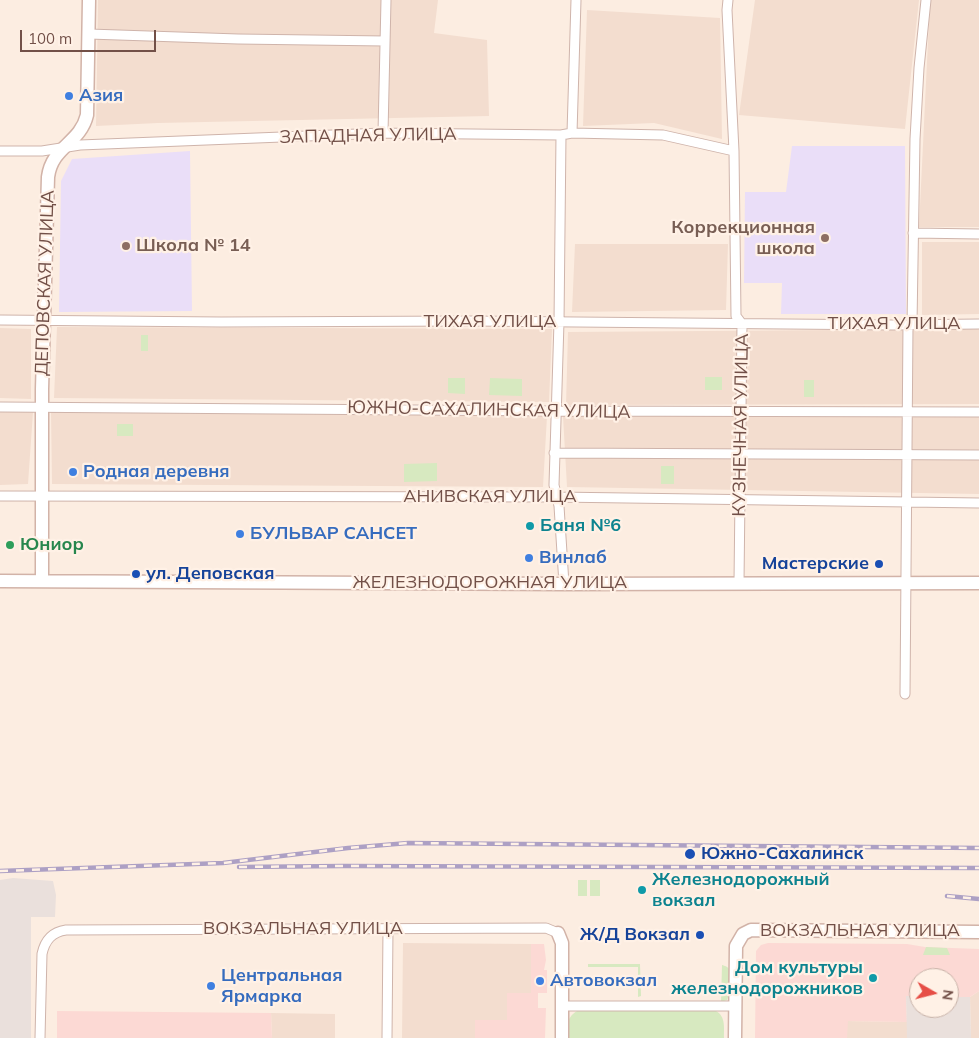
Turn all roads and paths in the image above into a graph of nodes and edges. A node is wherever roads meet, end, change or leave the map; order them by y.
1 (89, 0) edge
2 (386, 0) edge
3 (576, 0) edge
4 (728, 0) edge
5 (926, 0) edge
6 (89, 34) junction
7 (385, 41) junction
8 (383, 132) junction
9 (572, 133) junction
10 (561, 135) junction
11 (62, 149) junction
12 (0, 151) edge
13 (734, 151) junction
14 (913, 233) junction
15 (979, 234) edge
16 (0, 320) edge
17 (44, 321) junction
18 (558, 322) junction
19 (742, 324) junction
20 (910, 324) junction
21 (979, 324) edge
22 (0, 407) edge
23 (42, 407) junction
24 (555, 412) junction
25 (742, 412) junction
26 (906, 412) junction
27 (979, 412) edge
28 (554, 453) junction
29 (740, 454) junction
30 (906, 454) junction
31 (979, 455) edge
32 (0, 496) edge
33 (42, 496) junction
34 (556, 497) junction
35 (739, 498) junction
36 (906, 502) junction
37 (979, 503) edge
38 (0, 581) edge
39 (42, 581) junction
40 (738, 582) junction
41 (979, 583) edge
42 (564, 584) junction
43 (907, 584) junction
44 (904, 694) dead end
45 (388, 929) junction
46 (979, 932) edge
47 (558, 933) joint
48 (562, 1006) junction
49 (735, 1006) junction
50 (40, 1038) edge
51 (387, 1038) edge
52 (562, 1038) edge
53 (735, 1038) edge

1 - 6 street, ДЕПОВСКАЯ УЛИЦА
2 - 7 street
3 - 9 street
4 - 13 street, КУЗНЕЧНАЯ УЛИЦА
5 - 14 street
6 - 7 street
6 - 11 street, ДЕПОВСКАЯ УЛИЦА
7 - 8 street
8 - 10 street, ЗАПАДНАЯ УЛИЦА
8 - 11 street, ЗАПАДНАЯ УЛИЦА
9 - 10 street, ЗАПАДНАЯ УЛИЦА
9 - 13 street, ЗАПАДНАЯ УЛИЦА
10 - 18 street
11 - 12 street, ЗАПАДНАЯ УЛИЦА
11 - 17 street, ДЕПОВСКАЯ УЛИЦА
13 - 19 street, КУЗНЕЧНАЯ УЛИЦА
14 - 15 street
14 - 20 street
16 - 17 street, ТИХАЯ УЛИЦА
17 - 18 street, ТИХАЯ УЛИЦА
17 - 23 street, ДЕПОВСКАЯ УЛИЦА
18 - 19 street, ТИХАЯ УЛИЦА
18 - 24 street
19 - 20 street, ТИХАЯ УЛИЦА
19 - 25 street, КУЗНЕЧНАЯ УЛИЦА
20 - 21 street, ТИХАЯ УЛИЦА
20 - 26 street
22 - 23 street, ЮЖНО-САХАЛИНСКАЯ УЛИЦА
23 - 24 street, ЮЖНО-САХАЛИНСКАЯ УЛИЦА
23 - 33 street, ДЕПОВСКАЯ УЛИЦА
24 - 25 street, ЮЖНО-САХАЛИНСКАЯ УЛИЦА
24 - 28 street
25 - 26 street, ЮЖНО-САХАЛИНСКАЯ УЛИЦА
25 - 29 street, КУЗНЕЧНАЯ УЛИЦА
26 - 27 street, ЮЖНО-САХАЛИНСКАЯ УЛИЦА
26 - 30 street
28 - 29 street
28 - 34 street
29 - 30 street
29 - 35 street, КУЗНЕЧНАЯ УЛИЦА
30 - 31 street
30 - 36 street
32 - 33 street, АНИВСКАЯ УЛИЦА
33 - 34 street, АНИВСКАЯ УЛИЦА
33 - 39 street, ДЕПОВСКАЯ УЛИЦА
34 - 35 street, АНИВСКАЯ УЛИЦА
34 - 42 street
35 - 36 street, АНИВСКАЯ УЛИЦА
35 - 40 street, КУЗНЕЧНАЯ УЛИЦА
36 - 37 street, АНИВСКАЯ УЛИЦА
36 - 43 street
38 - 39 street, ЖЕЛЕЗНОДОРОЖНАЯ УЛИЦА
39 - 42 street, ЖЕЛЕЗНОДОРОЖНАЯ УЛИЦА
40 - 42 street, ЖЕЛЕЗНОДОРОЖНАЯ УЛИЦА
40 - 43 street, ЖЕЛЕЗНОДОРОЖНАЯ УЛИЦА
41 - 43 street, ЖЕЛЕЗНОДОРОЖНАЯ УЛИЦА
43 - 44 street
45 - 47 street, ВОКЗАЛЬНАЯ УЛИЦА
45 - 50 street, ВОКЗАЛЬНАЯ УЛИЦА
45 - 51 street
46 - 49 street, ВОКЗАЛЬНАЯ УЛИЦА
47 - 48 street
48 - 49 street
48 - 52 street
49 - 53 street

